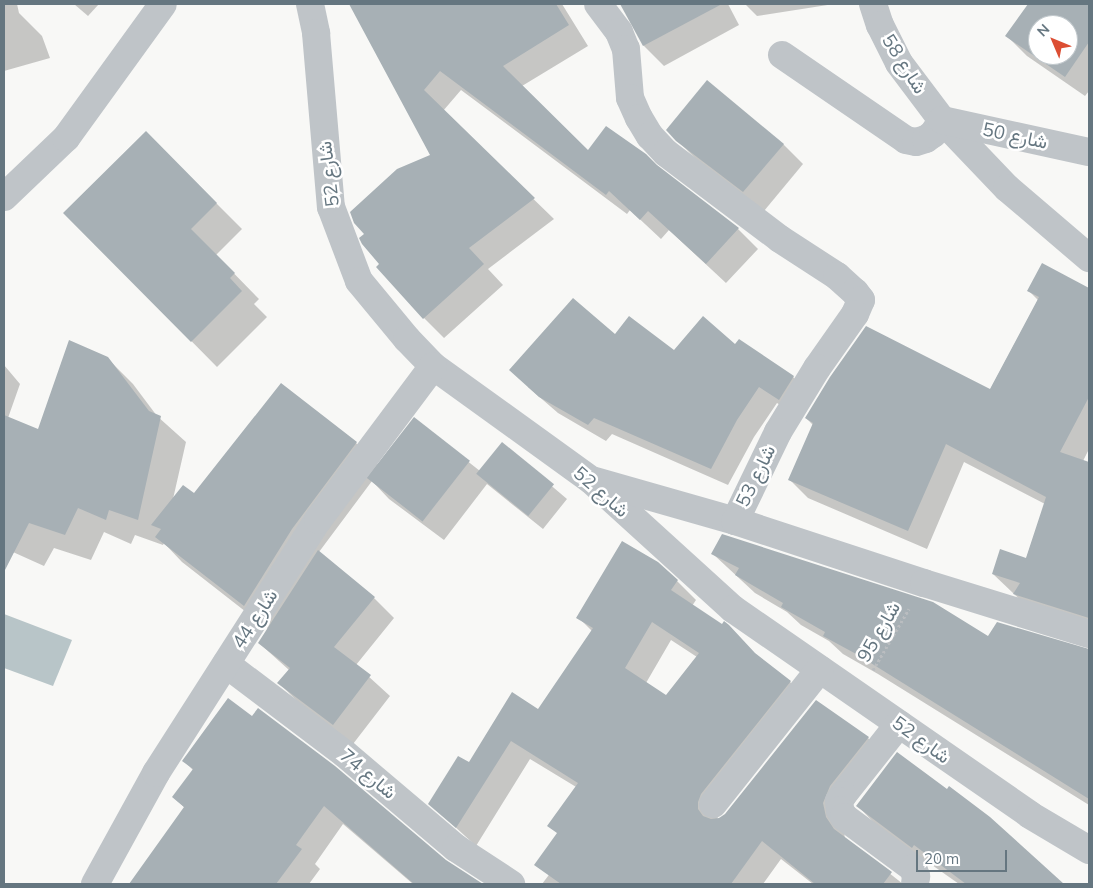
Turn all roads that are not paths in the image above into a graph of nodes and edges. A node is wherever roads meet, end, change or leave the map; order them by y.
1 (163, 4) edge
2 (310, 4) edge
3 (598, 4) edge
4 (873, 4) edge
5 (782, 55) dead end
6 (942, 120) junction
7 (1089, 152) edge
8 (4, 198) edge
9 (1089, 258) edge
10 (432, 366) junction
11 (591, 480) junction
12 (735, 521) junction
13 (1089, 634) edge
14 (226, 664) junction
15 (820, 668) junction
16 (899, 724) junction
17 (713, 804) dead end
18 (1089, 850) edge
19 (95, 884) edge
20 (511, 884) edge
21 (915, 884) edge

1 - 8 street
2 - 10 street, شارع 52
3 - 12 street, شارع 53
4 - 6 street, شارع 58
5 - 6 street
6 - 7 street, شارع 50
6 - 9 street, شارع 58
10 - 11 street, شارع 52
10 - 14 street, شارع 44
11 - 12 street
11 - 15 street, شارع 52
12 - 13 street
14 - 19 street, شارع 44
14 - 20 street, شارع 74
15 - 16 street, شارع 52
15 - 17 street
16 - 18 street, شارع 52
16 - 21 street

